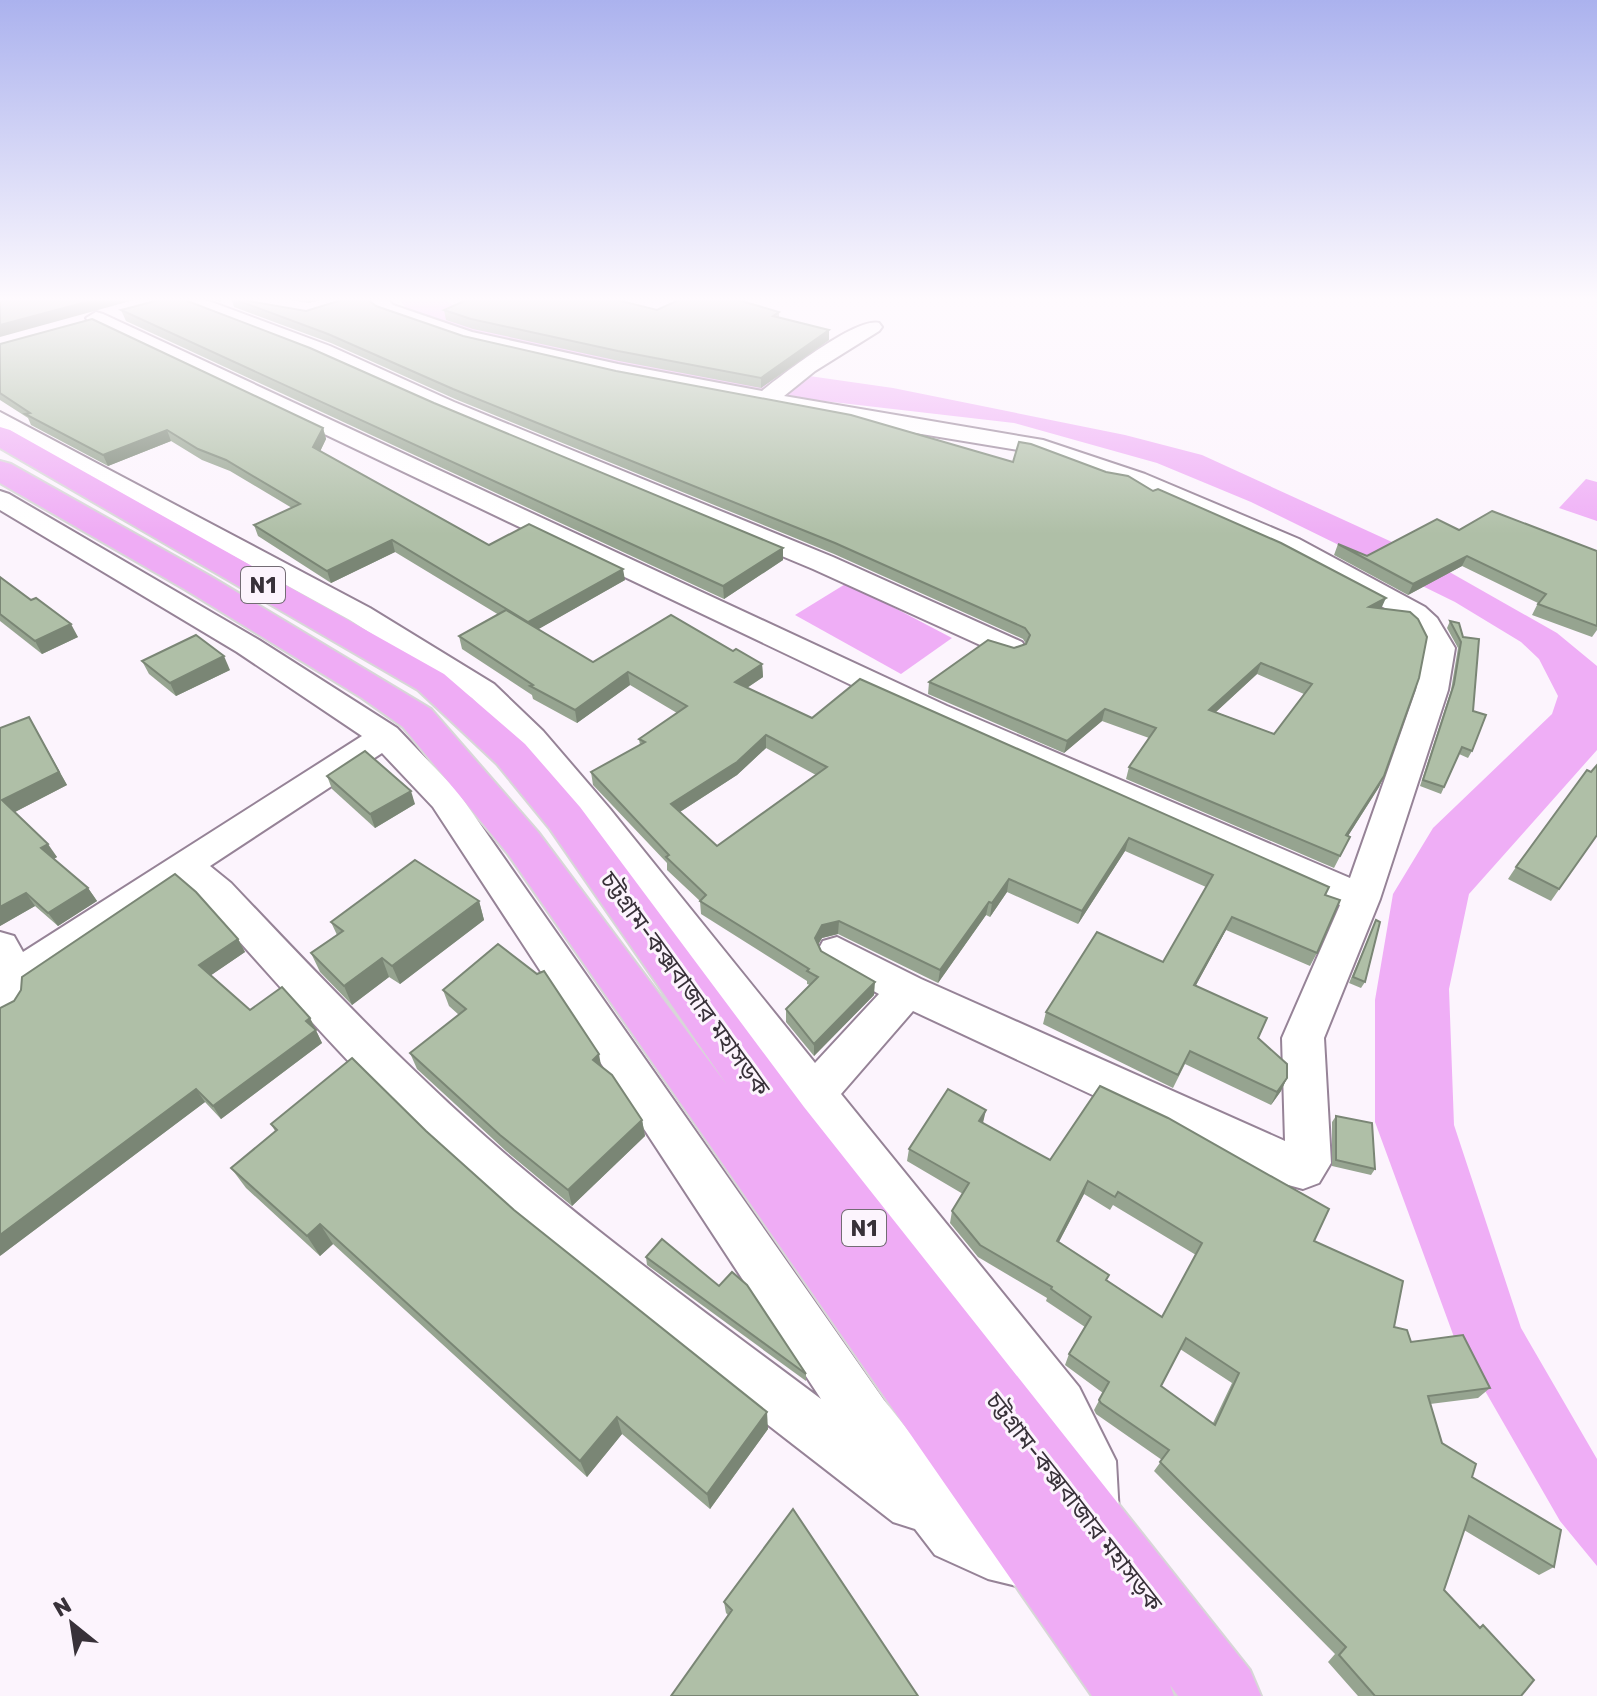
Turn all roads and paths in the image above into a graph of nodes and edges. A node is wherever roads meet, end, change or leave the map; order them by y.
1 (225, 376) edge
2 (378, 376) edge
3 (649, 376) edge
4 (794, 376) edge
5 (769, 396) junction
6 (0, 419) edge
7 (0, 436) edge
8 (0, 470) edge
9 (0, 499) edge
10 (1011, 648) edge
11 (385, 736) junction
12 (184, 865) junction
13 (526, 882) junction
14 (1361, 899) junction
15 (658, 920) junction
16 (837, 952) dead end
17 (3, 979) edge
18 (706, 983) junction
19 (907, 990) junction
20 (604, 993) junction
21 (814, 1094) junction
22 (1091, 1521) junction
23 (955, 1535) junction
24 (1041, 1563) junction
25 (1137, 1696) edge
26 (1224, 1696) edge

1 - 14 street
2 - 10 street
3 - 5 street
4 - 5 street
5 - 14 street
6 - 15 street
7 - 15 highway, চট্টগ্রাম-কক্সবাজার মহাসড়ক / N1
8 - 13 highway, চট্টগ্রাম-কক্সবাজার মহাসড়ক / N1
9 - 11 street
11 - 12 street
11 - 13 street
12 - 17 street
12 - 23 street
13 - 20 highway, চট্টগ্রাম-কক্সবাজার মহাসড়ক / N1
14 - 19 street
15 - 18 highway, চট্টগ্রাম-কক্সবাজার মহাসড়ক / N1
16 - 19 street
18 - 21 street
18 - 22 highway, চট্টগ্রাম-কক্সবাজার মহাসড়ক / N1
19 - 21 street
20 - 23 street
20 - 24 highway, চট্টগ্রাম-কক্সবাজার মহাসড়ক / N1
21 - 22 street
22 - 24 street
22 - 26 highway, চট্টগ্রাম-কক্সবাজার মহাসড়ক / N1
23 - 24 street
24 - 25 highway, চট্টগ্রাম-কক্সবাজার মহাসড়ক / N1

